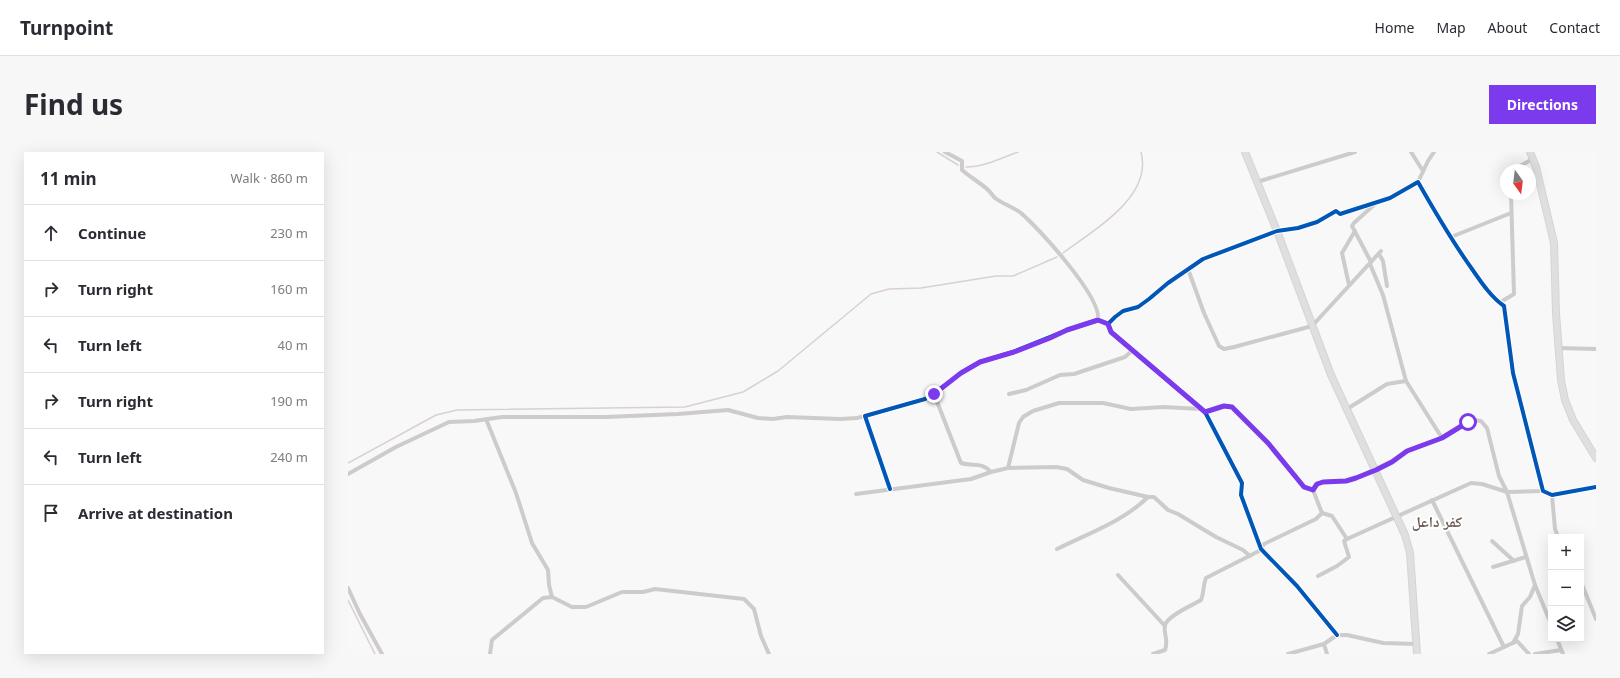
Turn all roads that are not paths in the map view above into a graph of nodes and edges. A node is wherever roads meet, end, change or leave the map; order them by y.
1 (945, 152) edge
2 (1245, 152) edge
3 (1355, 152) edge
4 (1411, 152) edge
5 (1434, 152) edge
6 (1530, 152) edge
7 (1533, 159) junction
8 (1523, 164) edge
9 (1423, 171) junction
10 (1257, 182) junction
11 (1418, 182) junction
12 (1511, 200) edge
13 (1378, 202) junction
14 (1511, 213) junction
15 (1277, 231) junction
16 (1355, 231) junction
17 (1451, 237) junction
18 (1370, 263) junction
19 (1188, 269) junction
20 (1349, 285) junction
21 (1387, 286) dead end
22 (1499, 303) junction
23 (1098, 320) junction
24 (1108, 324) junction
25 (1312, 326) junction
26 (1558, 348) junction
27 (1596, 349) edge
28 (1133, 350) junction
29 (1406, 381) junction
30 (934, 394) junction
31 (1009, 394) dead end
32 (1347, 409) junction
33 (1203, 411) junction
34 (865, 416) junction
35 (486, 419) junction
36 (1442, 438) junction
37 (1596, 458) edge
38 (1008, 468) junction
39 (1376, 470) junction
40 (992, 472) junction
41 (348, 474) edge
42 (1596, 487) edge
43 (890, 489) junction
44 (1313, 490) junction
45 (1542, 491) junction
46 (1507, 492) junction
47 (856, 494) dead end
48 (1552, 495) junction
49 (1148, 497) junction
50 (1432, 500) junction
51 (1322, 514) junction
52 (1397, 516) junction
53 (1557, 534) edge
54 (1347, 539) junction
55 (1492, 541) dead end
56 (1057, 549) dead end
57 (1261, 549) junction
58 (1250, 556) junction
59 (1526, 557) junction
60 (1514, 561) junction
61 (1493, 567) dead end
62 (1118, 575) dead end
63 (1318, 576) dead end
64 (1535, 585) junction
65 (348, 588) edge
66 (1584, 589) edge
67 (552, 597) junction
68 (1548, 617) edge
69 (1596, 619) edge
70 (1165, 626) junction
71 (1337, 635) junction
72 (1558, 642) edge
73 (1513, 643) junction
74 (1324, 644) junction
75 (1416, 644) junction
76 (1504, 647) junction
77 (1166, 652) edge
78 (1562, 652) edge
79 (382, 654) edge
80 (490, 654) edge
81 (769, 654) edge
82 (1153, 654) edge
83 (1288, 654) edge
84 (1327, 654) edge
85 (1417, 654) edge
86 (1489, 654) edge
87 (1529, 654) edge
88 (1536, 654) edge

1 - 23 street
2 - 10 street
3 - 10 street
4 - 9 street
5 - 9 street
6 - 7 street
7 - 8 street
7 - 26 street
9 - 11 street
10 - 15 street
11 - 13 street
11 - 17 street
12 - 14 street
13 - 15 street
13 - 16 street
14 - 17 street
14 - 22 street
15 - 19 street
15 - 25 street
16 - 18 street
16 - 20 street
17 - 22 street
18 - 20 street
18 - 21 street
18 - 29 street
19 - 24 street
19 - 25 street
20 - 25 street
22 - 45 street
23 - 24 street
23 - 30 street
24 - 28 street
25 - 32 street
26 - 27 street
26 - 37 street
28 - 31 street
28 - 33 street
29 - 32 street
29 - 36 street
30 - 34 street
30 - 40 street
32 - 39 street
33 - 38 street
33 - 44 street
33 - 57 street
34 - 35 street
34 - 43 street
35 - 41 street
35 - 67 street
36 - 39 street
36 - 46 street
38 - 40 street
38 - 49 street
39 - 44 street
39 - 52 street
40 - 43 street
42 - 48 street
43 - 47 street
44 - 51 street
45 - 46 street
45 - 48 street
46 - 50 street
46 - 59 street
48 - 53 street
49 - 56 street
49 - 58 street
50 - 52 street
50 - 76 street
51 - 54 street
51 - 57 street
52 - 54 street
52 - 75 street
54 - 63 street
55 - 60 street
57 - 58 street
57 - 71 street
58 - 70 street
59 - 60 street
59 - 64 street
60 - 61 street
62 - 70 street
64 - 68 street
64 - 73 street
65 - 79 street
66 - 69 street
67 - 80 street
67 - 81 street
70 - 77 street
71 - 74 street
71 - 75 street
72 - 78 street
73 - 76 street
73 - 87 street
74 - 83 street
74 - 84 street
75 - 85 street
76 - 86 street
77 - 82 street
78 - 88 street

